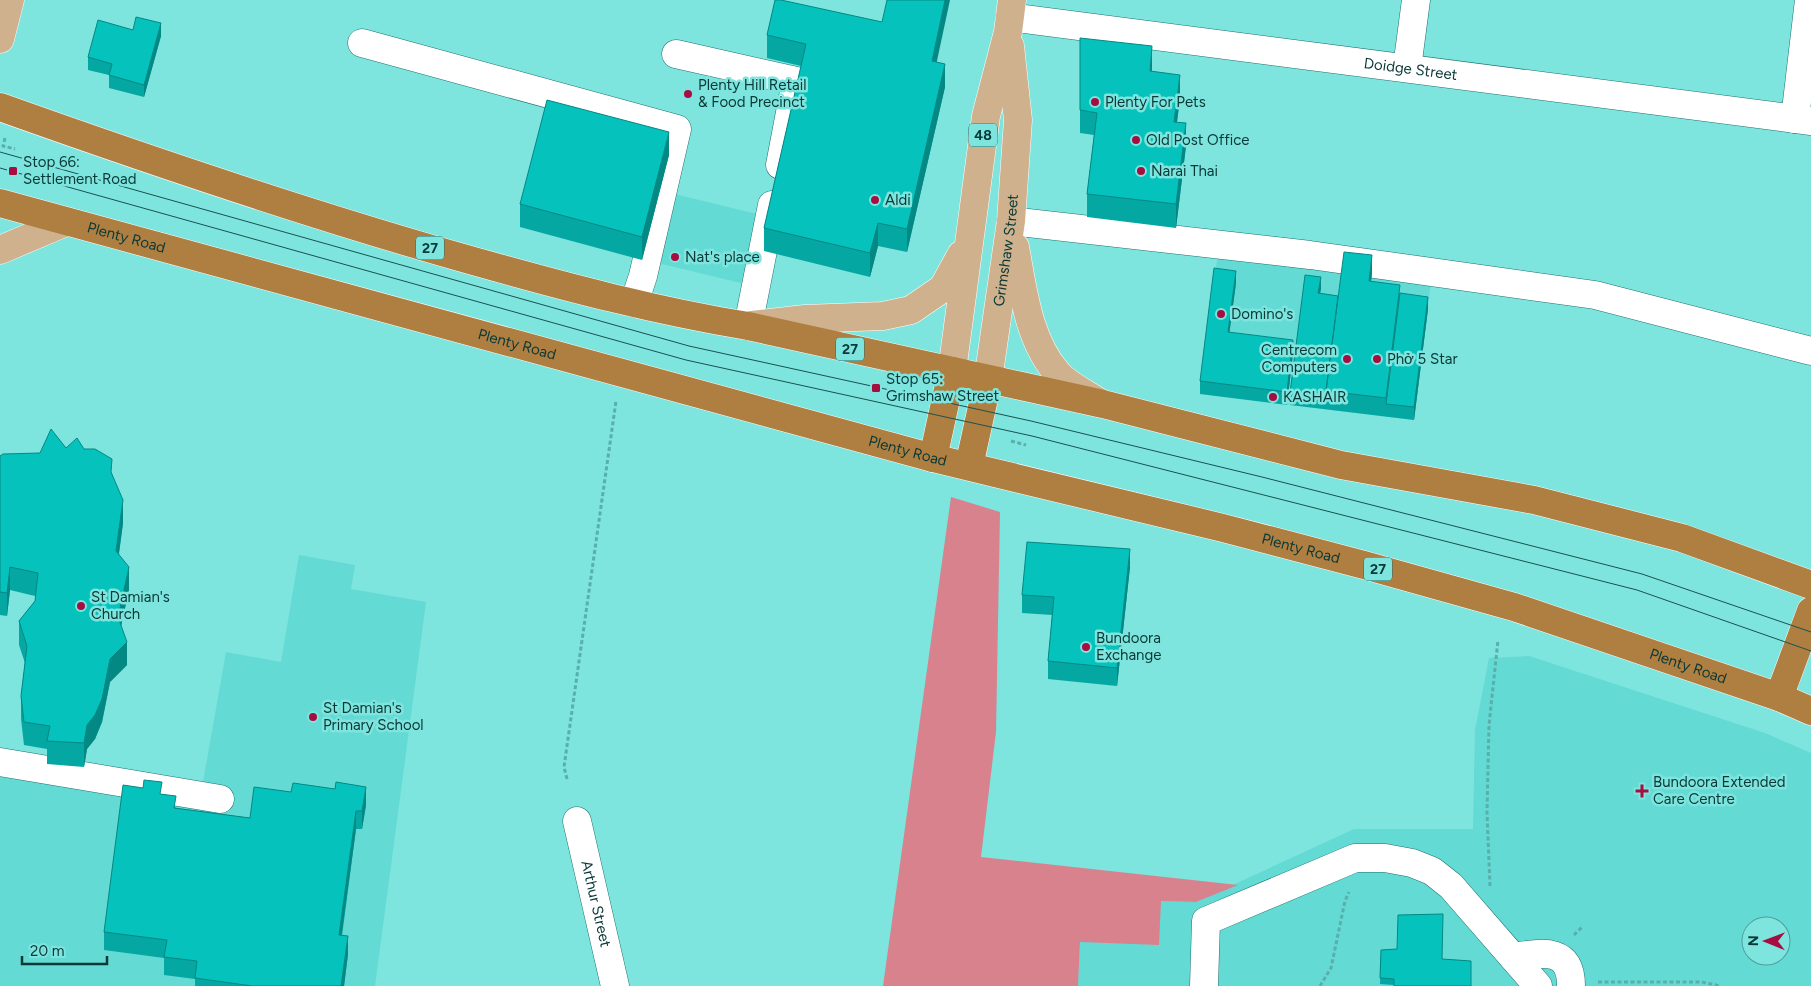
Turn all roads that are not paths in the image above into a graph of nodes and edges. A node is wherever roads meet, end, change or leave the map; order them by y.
1 (10, 0) edge
2 (1416, 0) edge
3 (1809, 0) edge
4 (1010, 16) edge
5 (0, 40) edge
6 (362, 43) dead end
7 (676, 54) dead end
8 (1407, 68) junction
9 (0, 107) edge
10 (1803, 120) edge
11 (0, 203) edge
12 (1011, 221) junction
13 (66, 222) junction
14 (969, 240) junction
15 (0, 250) edge
16 (634, 302) junction
17 (748, 326) junction
18 (1811, 351) edge
19 (952, 371) junction
20 (988, 380) junction
21 (1103, 404) junction
22 (933, 458) junction
23 (970, 466) junction
24 (1811, 585) edge
25 (1811, 611) edge
26 (1779, 697) junction
27 (1811, 711) edge
28 (0, 762) edge
29 (220, 799) dead end
30 (577, 821) dead end
31 (1513, 957) junction
32 (1582, 984) edge
33 (615, 986) edge
34 (1204, 986) edge
35 (1538, 986) edge

1 - 5 main road
2 - 8 street
3 - 10 street
4 - 8 street, Doidge Street
4 - 12 main road, Grimshaw Street / 48
4 - 14 main road, 48
6 - 16 street
7 - 17 street
8 - 10 street, Doidge Street
9 - 16 highway, 27
11 - 13 highway, Plenty Road / 27
12 - 18 street
12 - 20 main road, Grimshaw Street / 48
12 - 21 main road
13 - 15 main road
13 - 22 highway, Plenty Road / 27
14 - 17 main road
14 - 19 main road, 48
16 - 17 highway, 27
17 - 19 highway, 27
19 - 20 highway, 27
19 - 22 highway, 48
20 - 21 highway, 27
20 - 23 highway, Grimshaw Street / 48
21 - 24 highway, 27
22 - 23 highway, Plenty Road / 27
23 - 26 highway, Plenty Road / 27
25 - 26 highway
26 - 27 highway, Plenty Road / 27
28 - 29 street
30 - 33 street, Arthur Street
31 - 32 street
31 - 34 street
31 - 35 street

